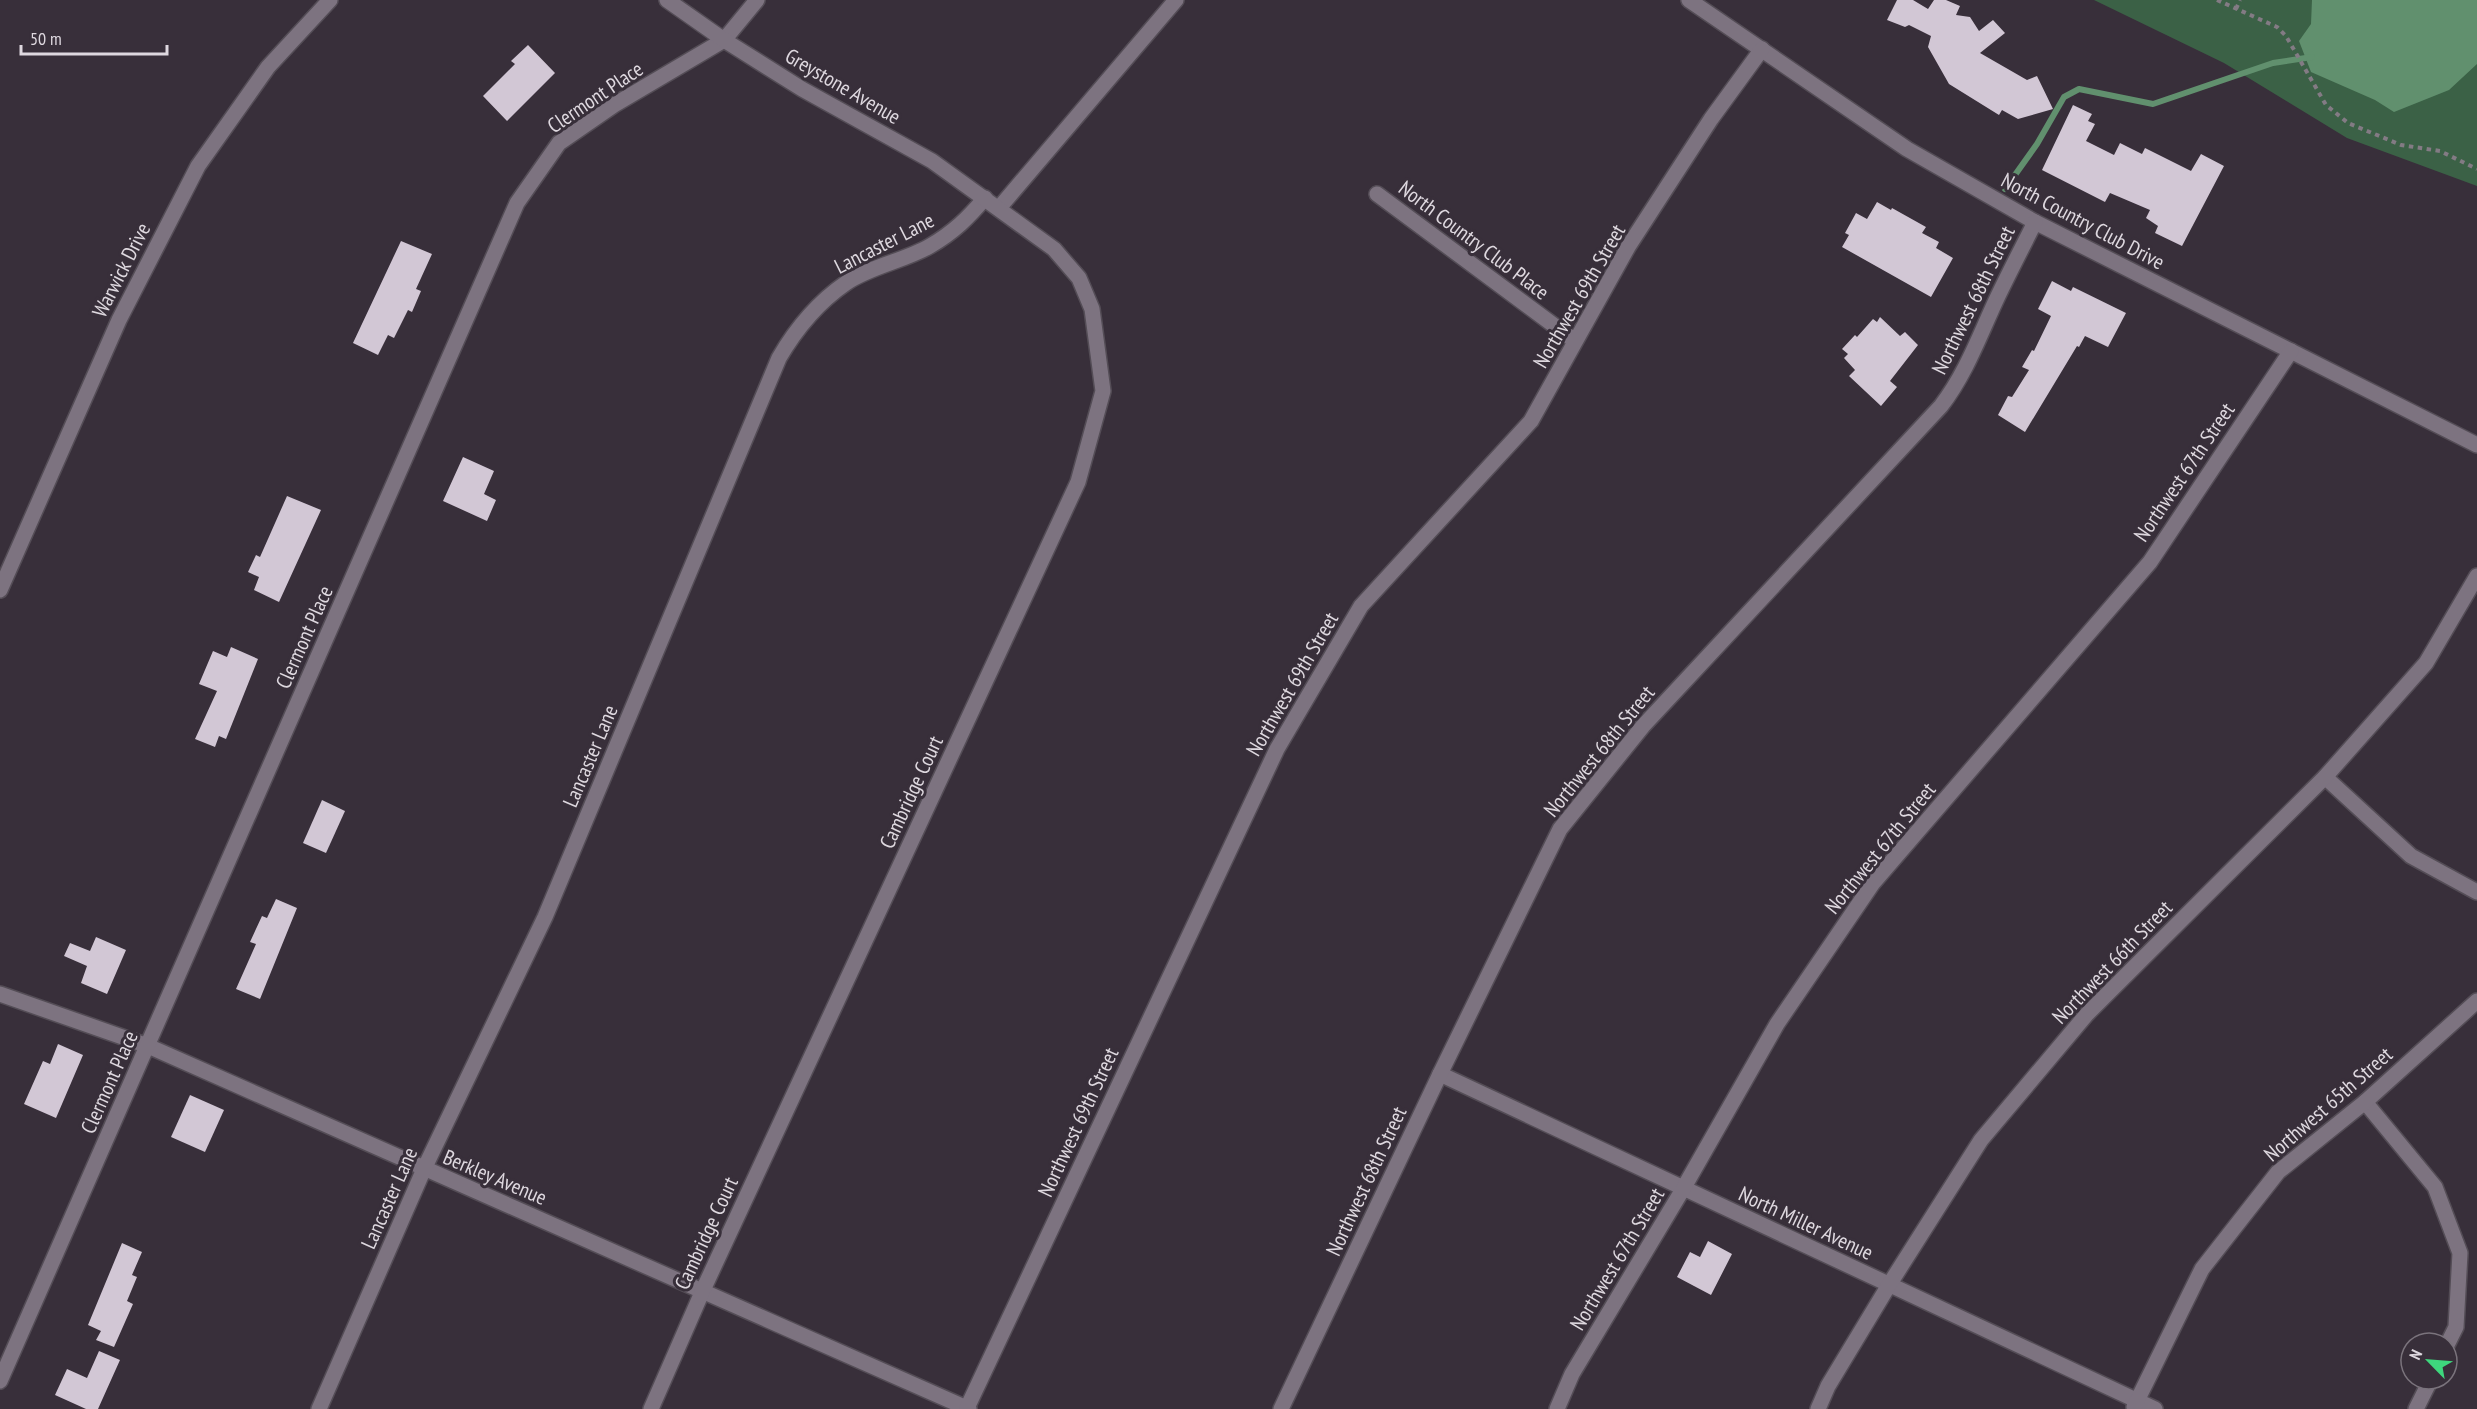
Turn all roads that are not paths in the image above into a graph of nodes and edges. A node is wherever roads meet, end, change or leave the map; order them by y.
1 (330, 0) edge
2 (666, 0) edge
3 (758, 0) edge
4 (1176, 0) edge
5 (1689, 0) edge
6 (724, 40) junction
7 (1762, 50) junction
8 (1377, 194) dead end
9 (985, 198) junction
10 (999, 208) junction
11 (2035, 222) junction
12 (1575, 342) junction
13 (2291, 351) junction
14 (2477, 445) edge
15 (2477, 576) edge
16 (0, 590) edge
17 (2325, 777) junction
18 (2477, 892) edge
19 (0, 994) edge
20 (2477, 1001) edge
21 (148, 1046) junction
22 (1440, 1074) junction
23 (2365, 1102) junction
24 (424, 1169) junction
25 (1683, 1189) junction
26 (1889, 1285) junction
27 (703, 1290) junction
28 (2454, 1331) edge
29 (0, 1381) edge
30 (2425, 1391) edge
31 (2135, 1405) edge
32 (968, 1408) edge
33 (319, 1409) edge
34 (651, 1409) edge
35 (1281, 1409) edge
36 (1557, 1409) edge
37 (1818, 1409) edge
38 (2155, 1409) edge
39 (2416, 1409) edge

1 - 16 street, Warwick Drive
2 - 6 street, Greystone Avenue
3 - 6 street, Clermont Place
4 - 10 street
5 - 7 street, North Country Club Drive
6 - 9 street, Greystone Avenue
6 - 21 street, Clermont Place
7 - 11 street, North Country Club Drive
7 - 12 street, Northwest 69th Street
8 - 12 street, North Country Club Place
9 - 10 street, Greystone Avenue
9 - 24 street, Lancaster Lane
10 - 27 street, Cambridge Court
11 - 13 street, North Country Club Drive
11 - 22 street, Northwest 68th Street
12 - 32 street, Northwest 69th Street
13 - 14 street, North Country Club Drive
13 - 25 street, Northwest 67th Street
15 - 17 street, Northwest 66th Street
17 - 18 street
17 - 26 street, Northwest 66th Street
19 - 21 street, Berkley Avenue
20 - 23 street, Northwest 65th Street
21 - 24 street, Berkley Avenue
21 - 29 street, Clermont Place
22 - 25 street, North Miller Avenue
22 - 35 street, Northwest 68th Street
23 - 28 street
23 - 31 street, Northwest 65th Street
24 - 27 street, Berkley Avenue
24 - 33 street, Lancaster Lane
25 - 26 street, North Miller Avenue
25 - 36 street, Northwest 67th Street
26 - 31 street, North Miller Avenue
26 - 37 street, Northwest 66th Street
27 - 32 street, Berkley Avenue
27 - 34 street, Cambridge Court
30 - 39 street
31 - 38 street, North Miller Avenue

